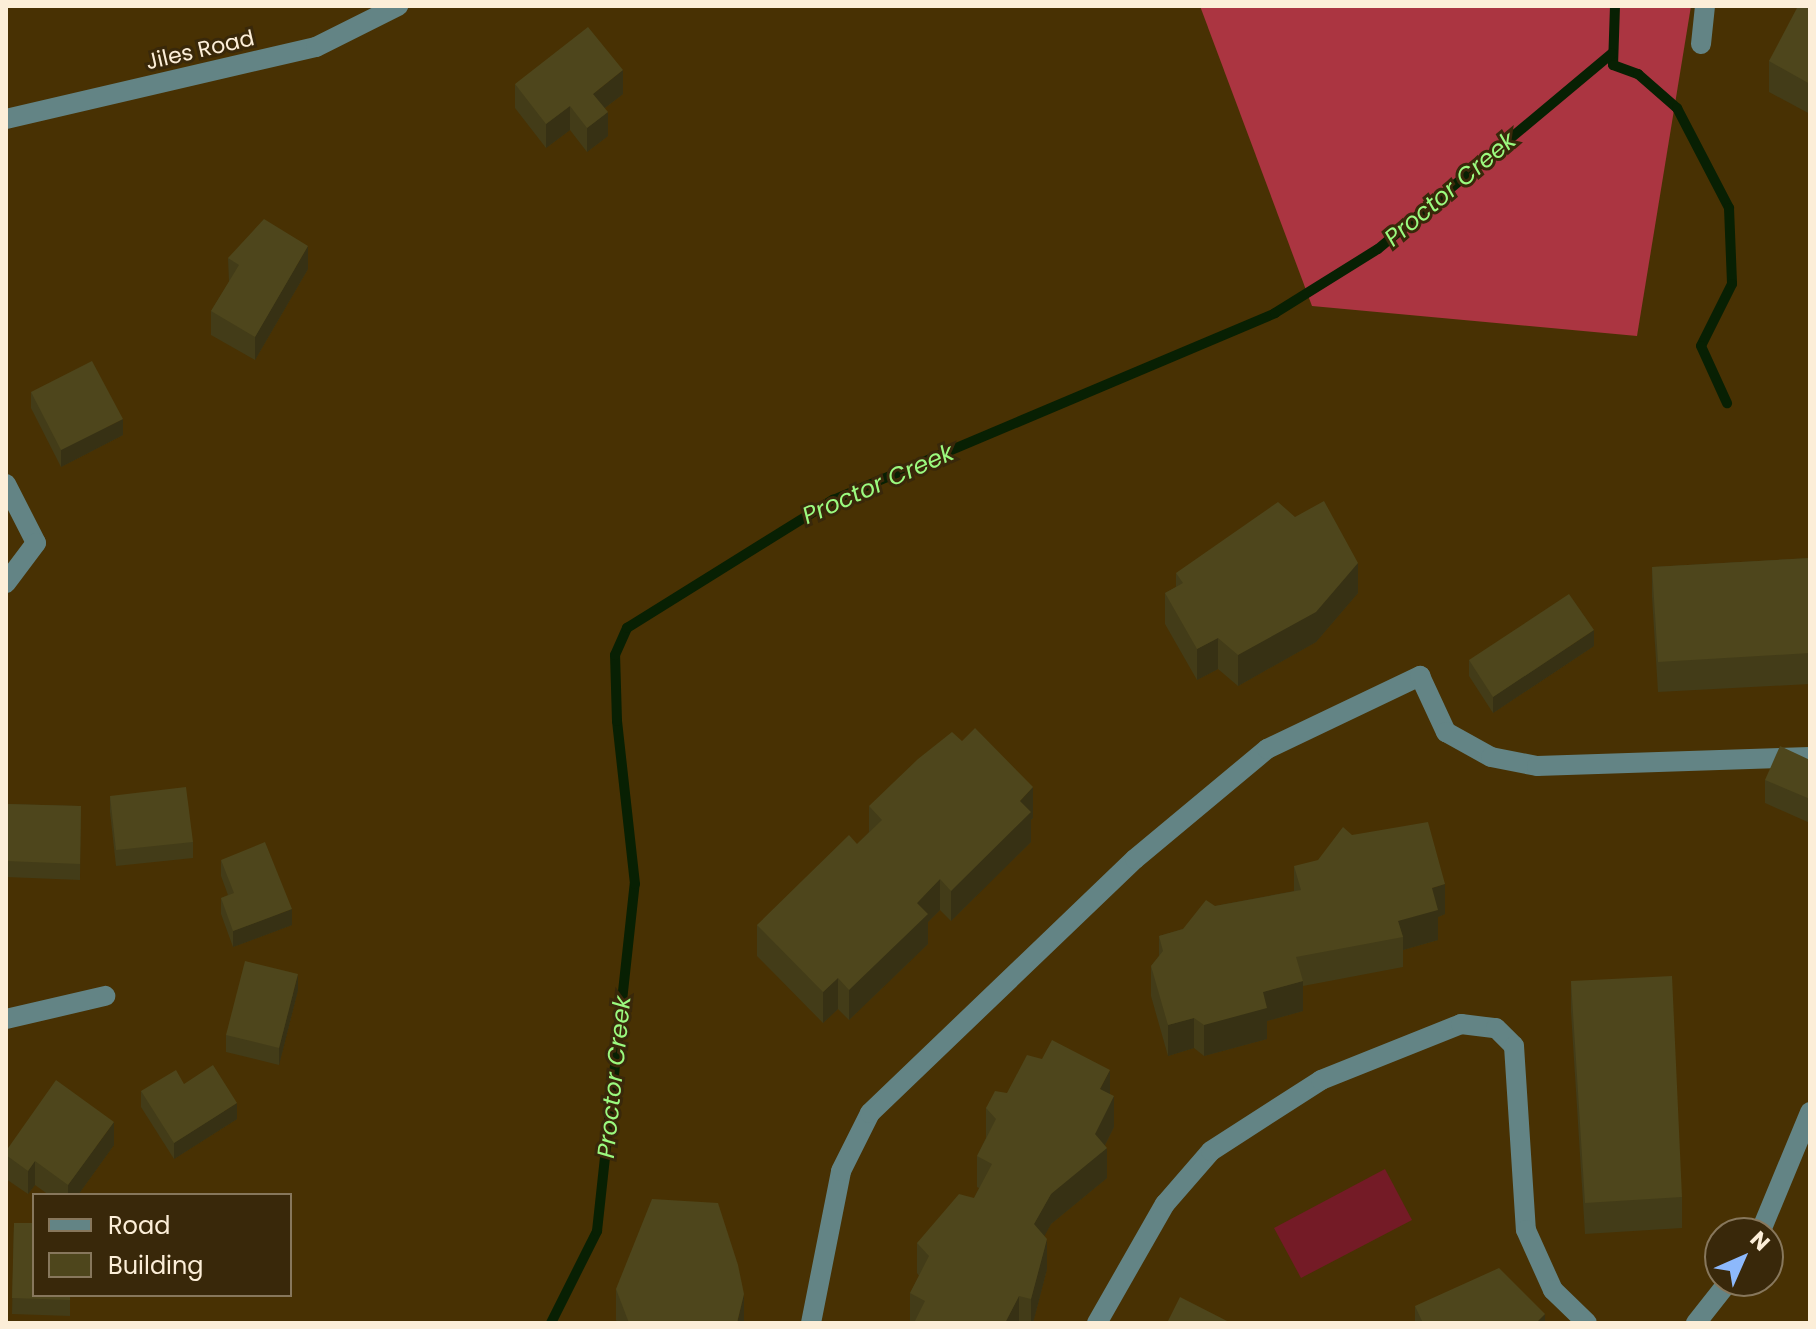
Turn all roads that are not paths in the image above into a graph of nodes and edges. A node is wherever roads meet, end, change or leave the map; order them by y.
1 (398, 6) edge
2 (1705, 6) edge
3 (1701, 44) dead end
4 (6, 119) edge
5 (6, 484) edge
6 (6, 583) edge
7 (1810, 757) edge
8 (105, 996) dead end
9 (6, 1019) edge
10 (1810, 1112) edge
11 (1767, 1217) edge
12 (1716, 1297) edge
13 (811, 1323) edge
14 (1097, 1323) edge
15 (1587, 1323) edge
16 (1696, 1323) edge

1 - 4 street, Jiles Road
2 - 3 street
5 - 6 street
7 - 13 street
8 - 9 street
10 - 11 street
12 - 16 street
14 - 15 street

